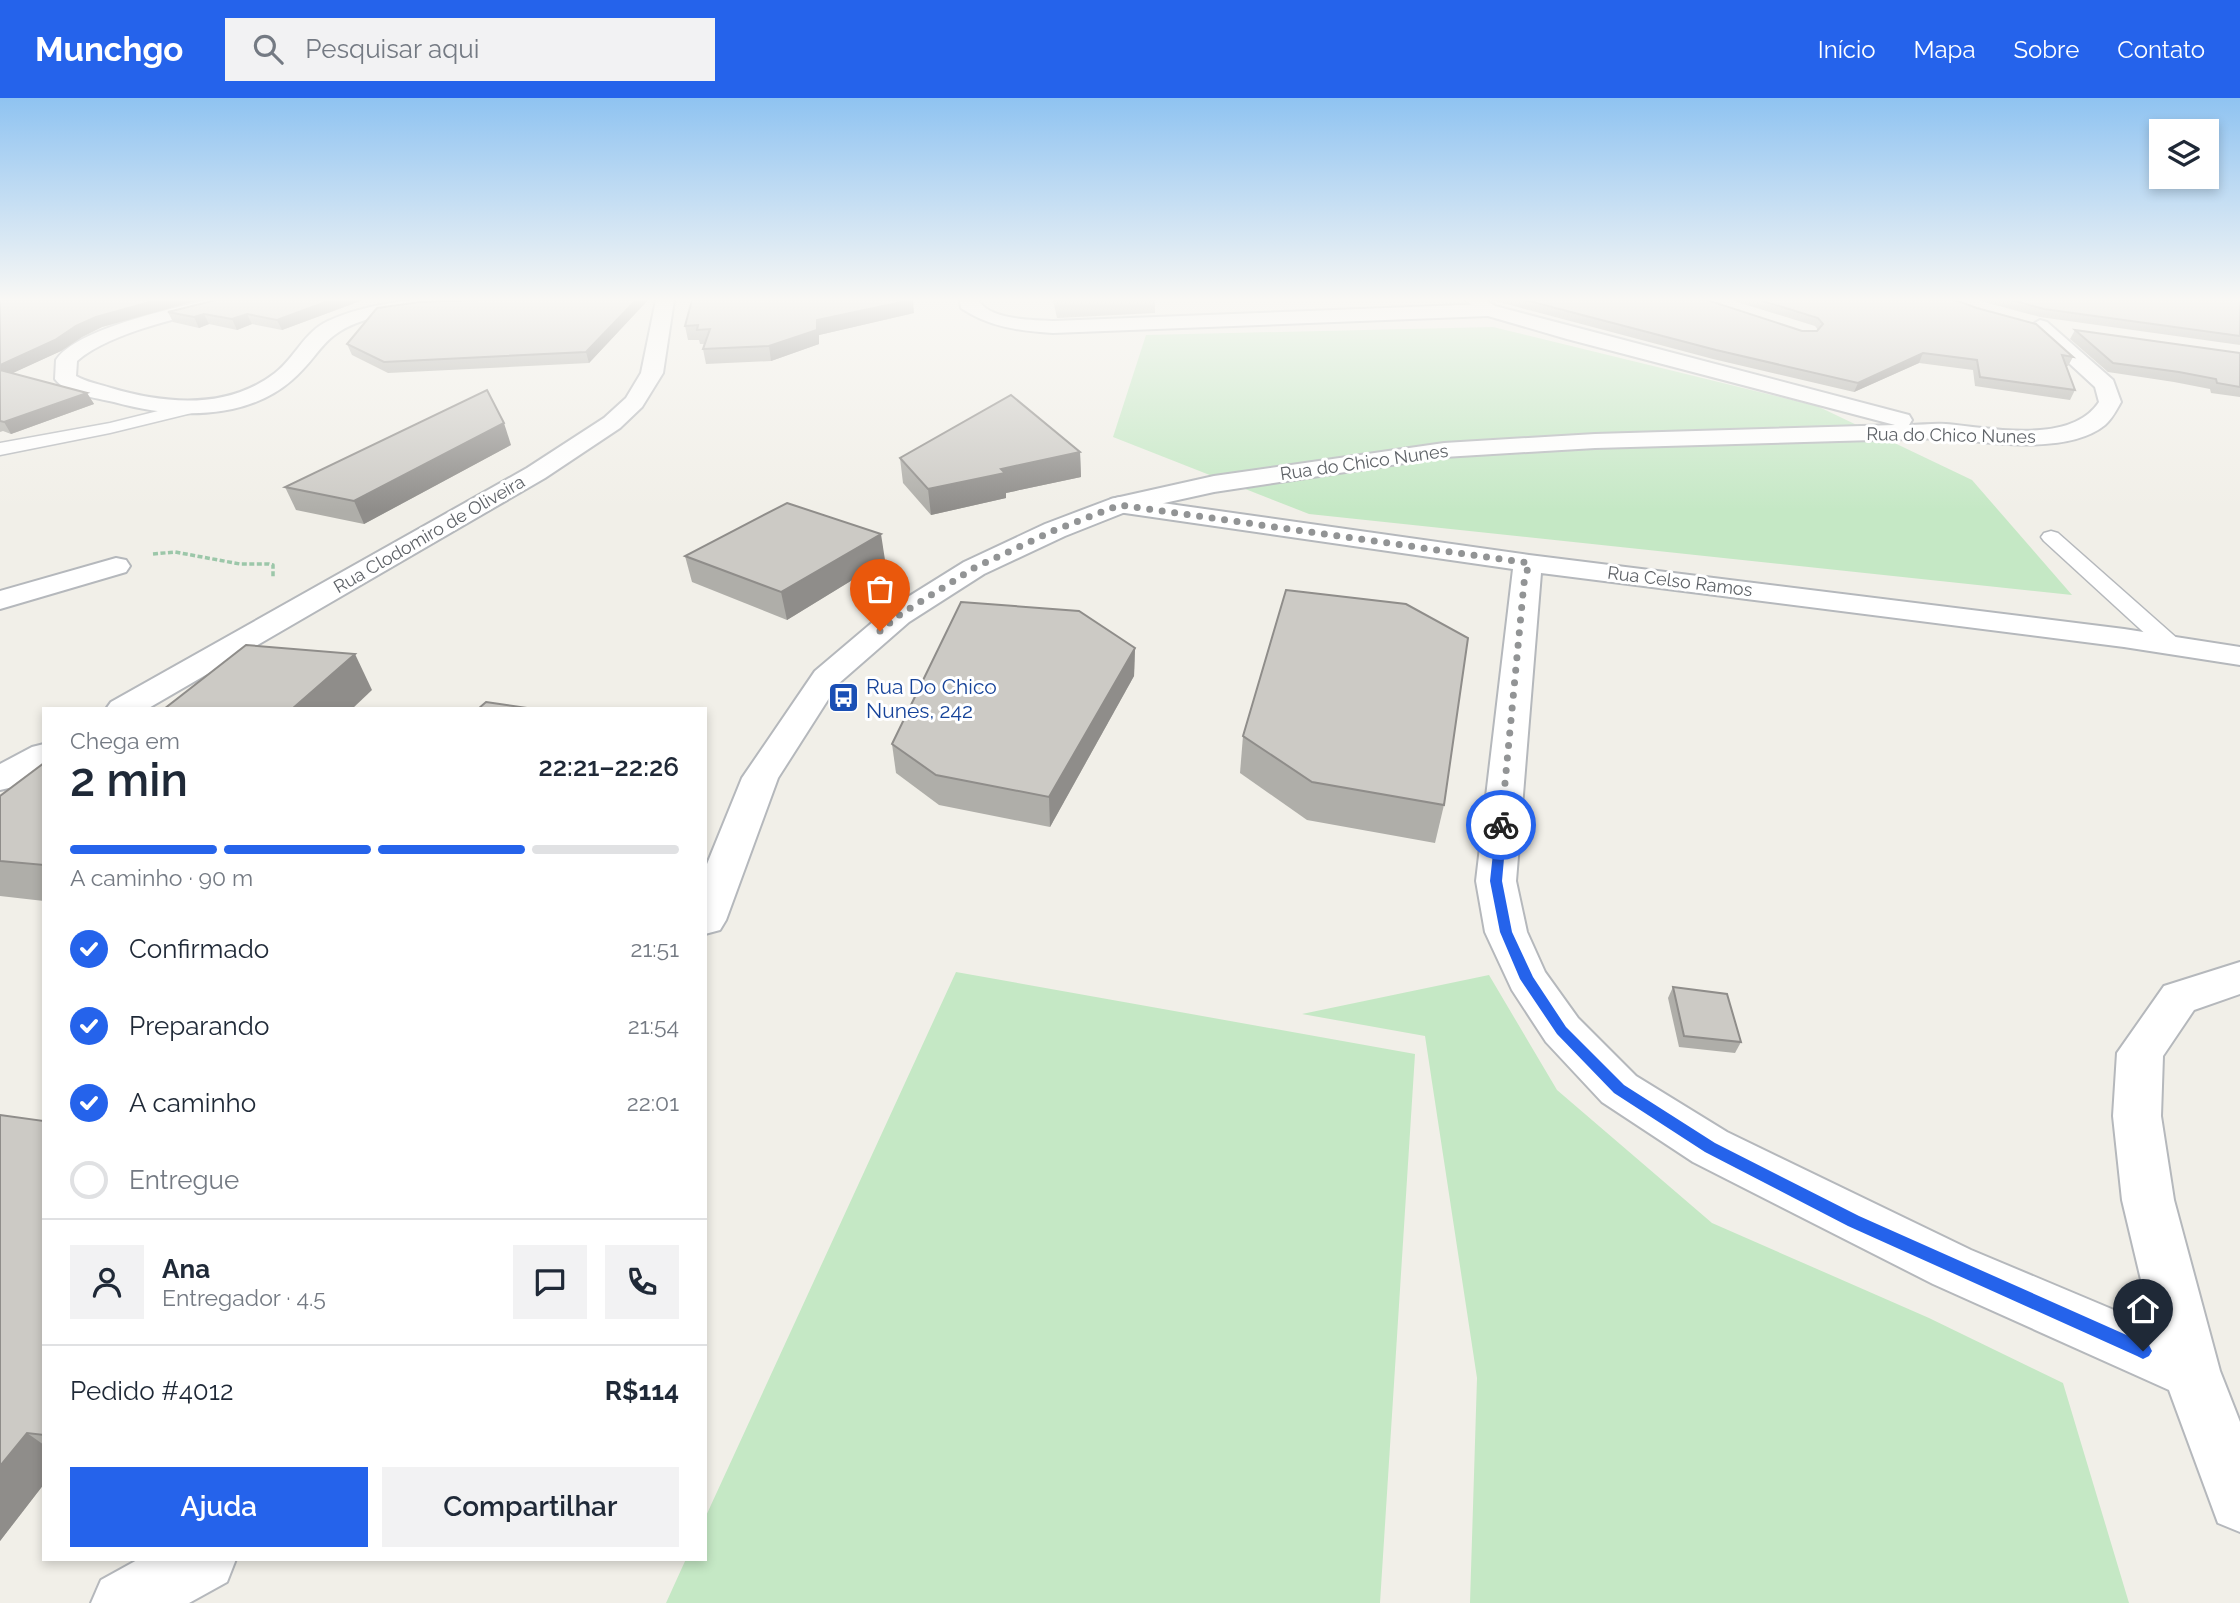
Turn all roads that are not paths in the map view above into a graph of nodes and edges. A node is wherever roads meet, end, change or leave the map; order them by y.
1 (64, 370) edge
2 (290, 370) edge
3 (652, 370) edge
4 (1710, 370) edge
5 (2086, 370) edge
6 (198, 406) junction
7 (1944, 431) junction
8 (0, 449) edge
9 (1120, 505) junction
10 (2051, 537) dead end
11 (1529, 563) junction
12 (116, 566) road end
13 (0, 600) edge
14 (2171, 645) junction
15 (2240, 656) edge
16 (127, 707) edge
17 (42, 755) edge
18 (0, 779) edge
19 (707, 915) edge
20 (2240, 978) edge
21 (2191, 1371) junction
22 (2240, 1502) edge
23 (200, 1561) edge
24 (124, 1603) edge

1 - 6 street
2 - 6 street
3 - 16 street, Rua Clodomiro de Oliveira
4 - 7 street
5 - 7 street, Rua do Chico Nunes
6 - 8 lane
7 - 9 street, Rua do Chico Nunes
9 - 11 street, Rua Celso Ramos
9 - 19 street, Rua do Chico Nunes
10 - 14 lane
11 - 14 street, Rua Celso Ramos
11 - 21 street
12 - 13 street
14 - 15 street, Rua Celso Ramos
17 - 18 street
20 - 21 street
21 - 22 street
23 - 24 street

